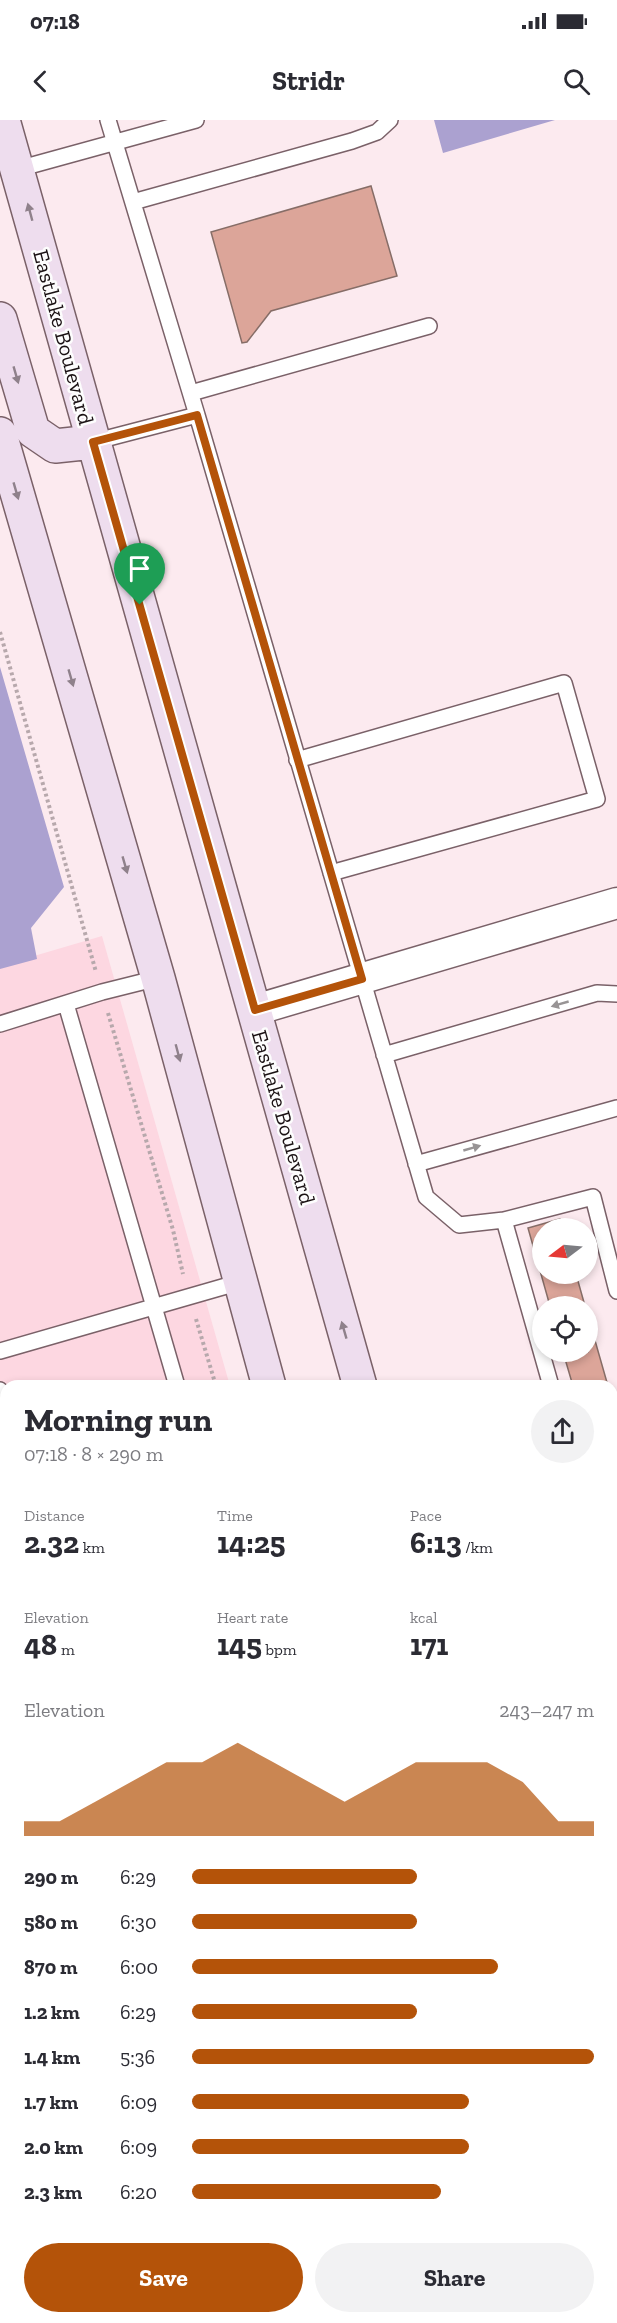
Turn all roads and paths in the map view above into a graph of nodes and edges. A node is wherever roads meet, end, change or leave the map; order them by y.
1 (3, 120) edge
2 (108, 120) edge
3 (196, 120) edge
4 (390, 120) edge
5 (114, 143) junction
6 (18, 169) junction
7 (133, 202) junction
8 (0, 319) edge
9 (429, 326) dead end
10 (191, 393) junction
11 (197, 415) junction
12 (0, 435) edge
13 (93, 442) junction
14 (0, 632) edge
15 (297, 760) junction
16 (331, 873) junction
17 (617, 903) edge
18 (93, 958) dead end
19 (158, 978) junction
20 (362, 979) junction
21 (617, 994) edge
22 (66, 1004) junction
23 (255, 1010) junction
24 (109, 1015) dead end
25 (0, 1024) edge
26 (384, 1055) junction
27 (617, 1108) edge
28 (416, 1164) junction
29 (504, 1220) junction
30 (184, 1279) dead end
31 (240, 1282) junction
32 (617, 1291) edge
33 (155, 1307) junction
34 (197, 1321) dead end
35 (0, 1351) edge
36 (175, 1380) edge
37 (214, 1380) edge
38 (267, 1380) edge
39 (358, 1380) edge
40 (549, 1380) edge

1 - 6 main road, Eastlake Boulevard
2 - 5 lane
3 - 5 lane
4 - 7 lane
5 - 6 lane
5 - 7 lane
13 -> 6 main road, Eastlake Boulevard
7 - 10 lane
8 -> 13 main road
9 - 10 lane
10 - 11 lane
11 - 13 lane
11 - 15 lane
12 -> 19 main road
13 - 23 main road, Eastlake Boulevard
14 - 18 path
15 - 16 lane
15 - 16 lane
16 - 20 lane
17 - 20 street
19 - 22 lane
19 -> 31 main road
20 - 23 street
20 - 26 lane
21 -> 26 lane
22 - 25 lane
22 - 33 lane
39 -> 23 main road, Eastlake Boulevard
24 - 30 path
26 - 28 lane
28 -> 27 lane
28 - 29 lane
29 - 32 lane
29 - 40 lane
31 - 33 lane
31 - 38 main road
33 - 35 lane
33 - 36 lane
34 - 37 path

